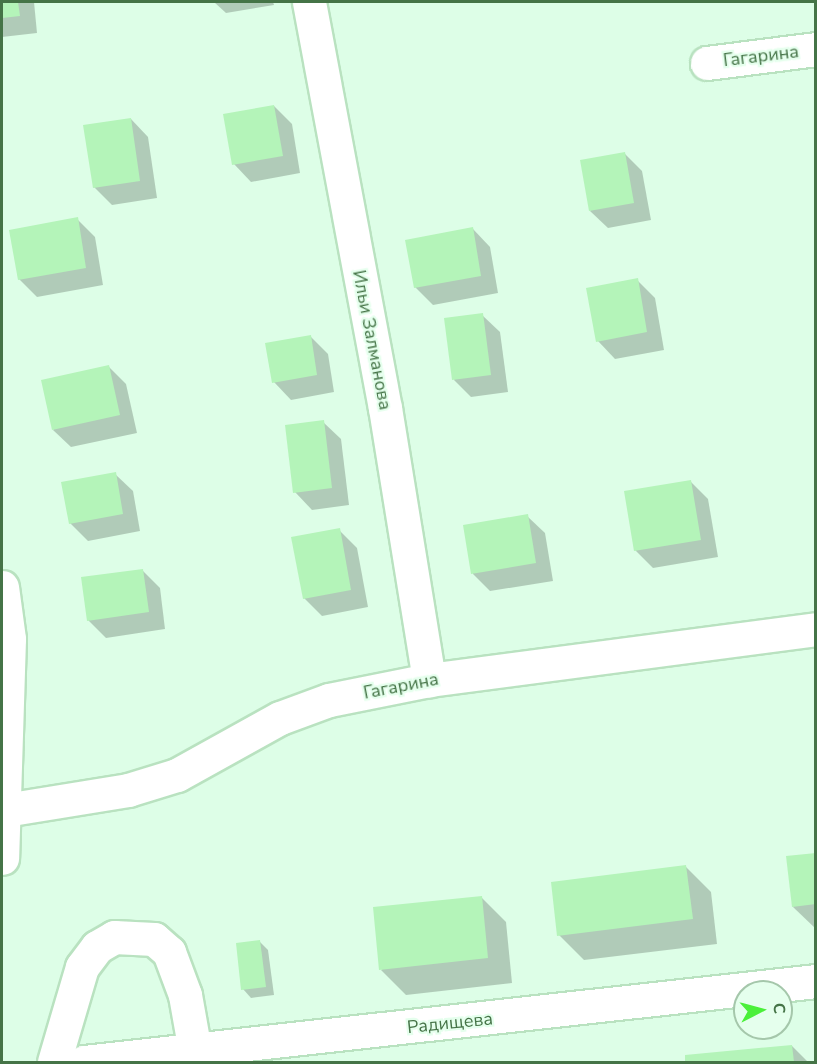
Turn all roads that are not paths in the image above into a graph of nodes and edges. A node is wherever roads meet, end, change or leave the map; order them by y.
1 (309, 2) edge
2 (816, 49) edge
3 (707, 63) dead end
4 (2, 588) edge
5 (816, 629) edge
6 (429, 680) junction
7 (5, 810) junction
8 (2, 858) edge
9 (816, 981) edge
10 (195, 1051) junction
11 (267, 1053) edge
12 (54, 1062) edge
13 (84, 1062) edge

1 - 6 street, Ильи Залманова
2 - 3 street, Гагарина
4 - 7 street
5 - 6 street, Гагарина
6 - 7 street, Гагарина
7 - 8 street
9 - 11 street, Радищева
10 - 11 street, Радищева
10 - 12 street
10 - 13 street, Радищева

